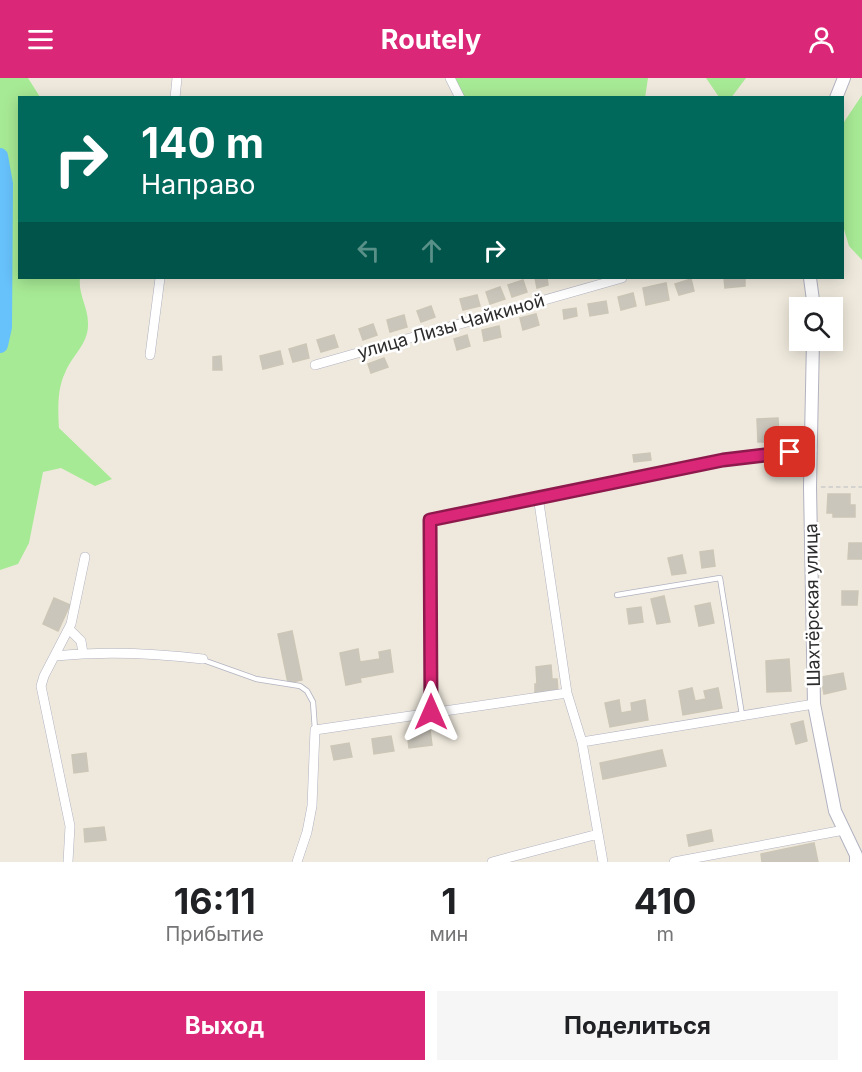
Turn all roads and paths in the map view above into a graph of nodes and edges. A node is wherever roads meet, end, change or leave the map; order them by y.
1 (177, 78) edge
2 (450, 78) edge
3 (844, 78) edge
4 (175, 96) edge
5 (459, 96) edge
6 (837, 96) edge
7 (160, 279) edge
8 (619, 279) edge
9 (810, 279) edge
10 (813, 297) edge
11 (813, 351) edge
12 (150, 355) dead end
13 (315, 366) dead end
14 (812, 450) junction
15 (810, 487) junction
16 (862, 488) edge
17 (538, 496) junction
18 (85, 557) dead end
19 (616, 595) dead end
20 (69, 628) junction
21 (83, 653) junction
22 (56, 656) junction
23 (203, 659) joint
24 (567, 693) junction
25 (814, 704) junction
26 (431, 712) junction
27 (742, 716) junction
28 (315, 730) junction
29 (582, 742) junction
30 (844, 830) junction
31 (598, 834) junction
32 (68, 862) edge
33 (297, 862) edge
34 (492, 862) edge
35 (603, 862) edge
36 (674, 862) edge
37 (856, 862) edge

1 - 4 street
2 - 5 street
3 - 6 street
7 - 12 street
8 - 13 street, улица Лизы Чайкиной
9 - 10 street
11 - 14 street, Шахтёрская улица
14 - 15 street, Шахтёрская улица
14 - 17 street
15 - 16 path
15 - 25 street, Шахтёрская улица
17 - 24 street
17 - 26 street
18 - 20 street
19 - 27 lane
20 - 21 street
20 - 22 street
21 - 22 street
21 - 23 street
22 - 32 street
23 - 28 lane
24 - 26 street
24 - 29 street
25 - 27 street
25 - 30 street, Шахтёрская улица
26 - 28 street
27 - 29 street
28 - 33 street
29 - 31 street
30 - 36 street
30 - 37 street, Шахтёрская улица
31 - 34 street
31 - 35 street

